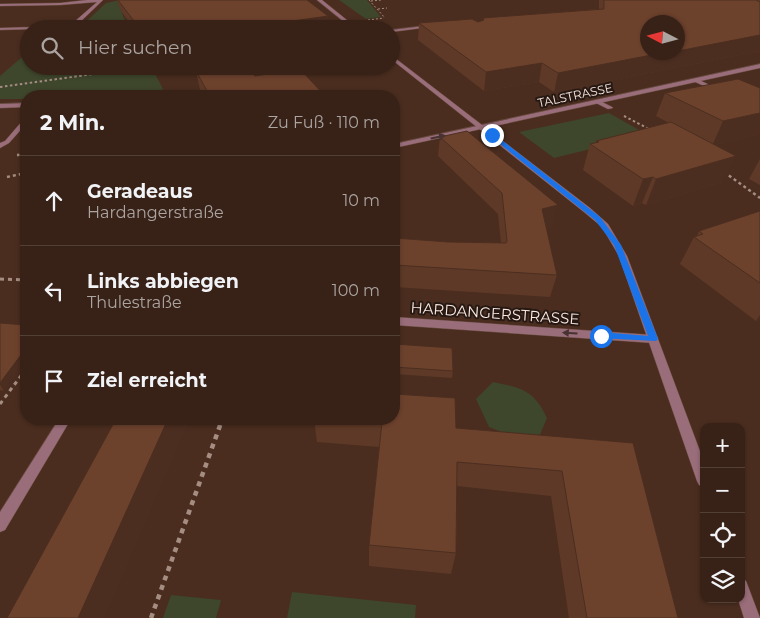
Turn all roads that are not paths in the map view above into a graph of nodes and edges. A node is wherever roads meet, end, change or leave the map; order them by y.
1 (101, 0) edge
2 (319, 0) edge
3 (0, 5) edge
4 (79, 20) edge
5 (345, 20) edge
6 (437, 25) edge
7 (0, 28) edge
8 (20, 28) edge
9 (400, 30) edge
10 (400, 63) edge
11 (760, 66) edge
12 (695, 80) junction
13 (726, 93) edge
14 (598, 102) junction
15 (20, 105) edge
16 (0, 106) edge
17 (610, 108) road end
18 (20, 127) edge
19 (482, 127) junction
20 (400, 145) edge
21 (0, 146) edge
22 (400, 321) edge
23 (653, 339) junction
24 (61, 425) edge
25 (700, 470) edge
26 (0, 526) edge
27 (745, 598) edge
28 (752, 618) edge

1 - 3 street
1 - 4 street
2 - 5 street
6 - 9 street
7 - 8 street
10 - 19 street
11 - 12 street, TALSTRASSE
12 - 13 street
12 - 14 street, TALSTRASSE
14 - 17 street
14 - 19 street, TALSTRASSE
15 - 16 street
18 - 21 street
20 -> 19 street, TALSTRASSE
19 - 23 street
23 -> 22 street, HARDANGERSTRASSE
23 - 25 street
24 - 26 street
27 - 28 street

